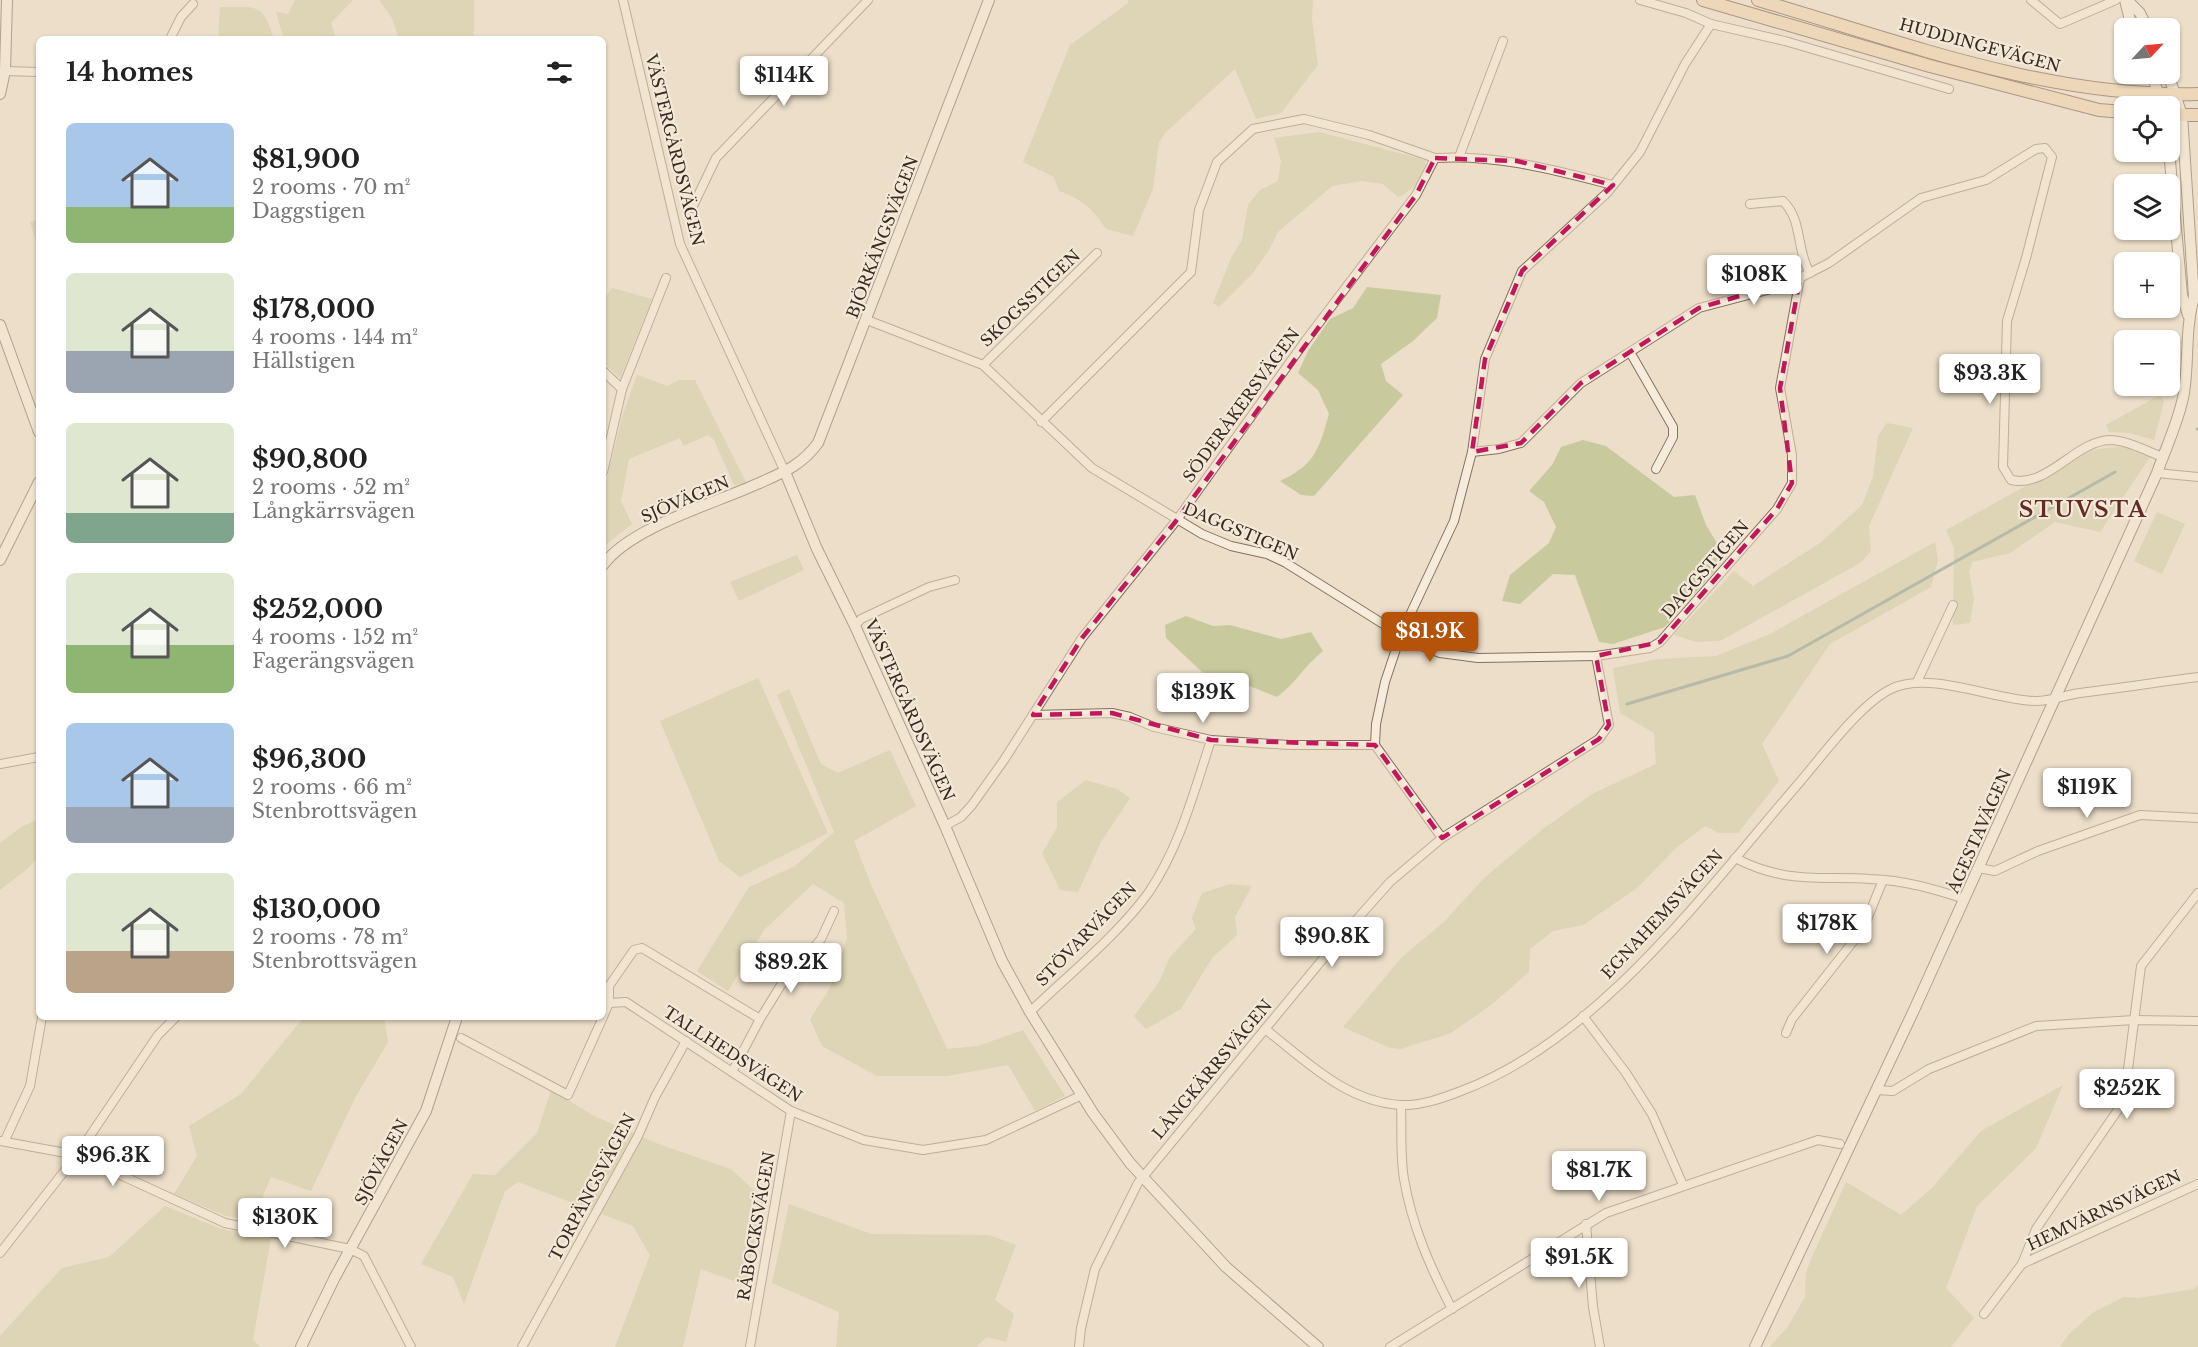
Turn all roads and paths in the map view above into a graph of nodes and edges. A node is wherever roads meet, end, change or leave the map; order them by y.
1 (7, 0) edge
2 (623, 0) edge
3 (867, 0) edge
4 (989, 0) edge
5 (1640, 0) edge
6 (1704, 0) edge
7 (1758, 0) edge
8 (2031, 0) edge
9 (2116, 0) edge
10 (2126, 0) edge
11 (193, 4) dead end
12 (2130, 18) edge
13 (2142, 18) edge
14 (1711, 24) junction
15 (172, 36) edge
16 (1503, 41) dead end
17 (5, 71) junction
18 (36, 72) edge
19 (2173, 84) edge
20 (1949, 89) dead end
21 (0, 94) edge
22 (2198, 94) edge
23 (2178, 95) junction
24 (2137, 96) edge
25 (2175, 96) edge
26 (2114, 111) edge
27 (2182, 115) junction
28 (2198, 115) edge
29 (1458, 157) junction
30 (1435, 159) junction
31 (2170, 162) edge
32 (1613, 185) junction
33 (1750, 204) dead end
34 (692, 208) dead end
35 (1097, 253) dead end
36 (1810, 273) junction
37 (666, 278) dead end
38 (1800, 278) junction
39 (2188, 315) junction
40 (867, 320) junction
41 (0, 325) edge
42 (1630, 352) junction
43 (983, 365) junction
44 (606, 374) edge
45 (622, 389) junction
46 (1041, 422) junction
47 (36, 424) edge
48 (1472, 452) junction
49 (606, 456) edge
50 (2163, 457) junction
51 (1656, 469) dead end
52 (785, 472) junction
53 (2157, 473) junction
54 (2198, 477) edge
55 (36, 488) edge
56 (1176, 521) junction
57 (0, 560) edge
58 (606, 560) edge
59 (955, 580) dead end
60 (1953, 605) dead end
61 (855, 626) junction
62 (1401, 634) junction
63 (1596, 656) junction
64 (2198, 677) edge
65 (1917, 682) junction
66 (2056, 697) junction
67 (1033, 715) junction
68 (1211, 740) junction
69 (1375, 745) junction
70 (36, 758) edge
71 (0, 764) edge
72 (2198, 818) edge
73 (945, 826) junction
74 (1442, 838) junction
75 (1735, 858) junction
76 (1978, 868) junction
77 (1883, 880) junction
78 (2198, 893) edge
79 (1965, 899) junction
80 (834, 911) dead end
81 (609, 1003) junction
82 (606, 1010) edge
83 (1030, 1012) junction
84 (1583, 1016) junction
85 (760, 1019) junction
86 (41, 1020) edge
87 (173, 1020) edge
88 (456, 1020) edge
89 (602, 1020) edge
90 (2134, 1020) junction
91 (2198, 1021) edge
92 (1265, 1029) junction
93 (1786, 1033) dead end
94 (461, 1038) dead end
95 (686, 1041) junction
96 (732, 1072) junction
97 (1876, 1090) junction
98 (1082, 1095) junction
99 (1401, 1105) junction
100 (791, 1111) junction
101 (2, 1141) edge
102 (1840, 1144) dead end
103 (77, 1155) junction
104 (1142, 1176) junction
105 (2198, 1184) edge
106 (1683, 1185) junction
107 (1586, 1224) junction
108 (350, 1248) junction
109 (0, 1253) edge
110 (2022, 1264) junction
111 (1452, 1309) junction
112 (1984, 1314) dead end
113 (1316, 1346) edge
114 (301, 1347) edge
115 (411, 1347) edge
116 (522, 1347) edge
117 (750, 1347) edge
118 (1079, 1347) edge
119 (1390, 1347) edge
120 (1600, 1347) edge
121 (1755, 1347) edge

1 - 17 street
2 - 52 street, VÄSTERGÅRDSVÄGEN
3 - 34 street
4 - 40 street, BJÖRKÄNGSVÄGEN
5 - 14 street
6 - 26 main road, HUDDINGEVÄGEN
7 - 24 main road, HUDDINGEVÄGEN
8 - 9 street
10 - 12 street
10 - 13 street
11 - 15 street
14 - 20 street
14 - 32 street
16 - 29 street
17 - 18 street
17 - 21 street
19 - 23 street, ÅGESTAVÄGEN
22 - 23 main road, HUDDINGEVÄGEN
23 - 25 main road, HUDDINGEVÄGEN
23 - 27 street, ÅGESTAVÄGEN
27 - 28 main road
27 - 39 street, ÅGESTAVÄGEN
29 - 30 street
29 - 32 street
30 - 46 street
30 - 56 street, SÖDERÅKERSVÄGEN
31 - 39 street, ÅGESTAVÄGEN
32 - 48 street
33 - 36 street
35 - 43 street, SKOGSSTIGEN
36 - 38 street
36 - 50 street
37 - 45 street
38 - 42 street
38 - 63 street, DAGGSTIGEN
39 - 50 street, ÅGESTAVÄGEN
40 - 43 street, DAGGSTIGEN
40 - 52 street, BJÖRKÄNGSVÄGEN
41 - 47 street
42 - 48 street
42 - 51 street
43 - 46 street, DAGGSTIGEN
44 - 45 street
45 - 49 street
46 - 56 street, DAGGSTIGEN
48 - 62 street
50 - 53 street, ÅGESTAVÄGEN
52 - 58 street, SJÖVÄGEN
52 - 61 street, VÄSTERGÅRDSVÄGEN
53 - 54 street
53 - 66 street, ÅGESTAVÄGEN
55 - 57 street
56 - 62 street, DAGGSTIGEN
56 - 67 street, SÖDERÅKERSVÄGEN
59 - 61 street
60 - 65 street
61 - 73 street, VÄSTERGÅRDSVÄGEN
62 - 63 street, DAGGSTIGEN
62 - 69 street
63 - 74 street, LÅNGKÄRRSVÄGEN
64 - 66 street, EGNAHEMSVÄGEN
65 - 66 street, EGNAHEMSVÄGEN
65 - 75 street, EGNAHEMSVÄGEN
66 - 76 street, ÅGESTAVÄGEN
67 - 68 street
67 - 73 street, SÖDERÅKERSVÄGEN
68 - 69 street
68 - 83 street, STÖVARVÄGEN
69 - 74 street
70 - 71 street
72 - 76 street
73 - 83 street, VÄSTERGÅRDSVÄGEN
74 - 92 street, LÅNGKÄRRSVÄGEN
75 - 77 street
75 - 84 street, EGNAHEMSVÄGEN
76 - 79 street, ÅGESTAVÄGEN
77 - 79 street
77 - 93 street
78 - 90 street
79 - 97 street, ÅGESTAVÄGEN
80 - 85 street
81 - 82 street
81 - 85 street
81 - 95 street, TALLHEDSVÄGEN
83 - 98 street, VÄSTERGÅRDSVÄGEN
84 - 99 street, EGNAHEMSVÄGEN
84 - 106 street
85 - 96 street
86 - 101 street
87 - 103 street
88 - 108 street, SJÖVÄGEN
89 - 94 street
90 - 91 street
90 - 97 street
90 - 110 street
92 - 99 street, EGNAHEMSVÄGEN
92 - 104 street, LÅNGKÄRRSVÄGEN
95 - 96 street, TALLHEDSVÄGEN
95 - 116 street, TORPÄNGSVÄGEN
96 - 100 street, TALLHEDSVÄGEN
97 - 121 street, ÅGESTAVÄGEN
98 - 100 street, TALLHEDSVÄGEN
98 - 104 street, VÄSTERGÅRDSVÄGEN
99 - 111 street
100 - 117 street, RÅBOCKSVÄGEN
101 - 103 street
102 - 106 street
103 - 108 street
103 - 109 street
104 - 113 street, VÄSTERGÅRDSVÄGEN
104 - 118 street, LÅNGKÄRRSVÄGEN
105 - 110 street, HEMVÄRNSVÄGEN
106 - 107 street
107 - 111 street
107 - 120 street
108 - 114 street, SJÖVÄGEN
108 - 115 street
110 - 112 street
111 - 119 street

